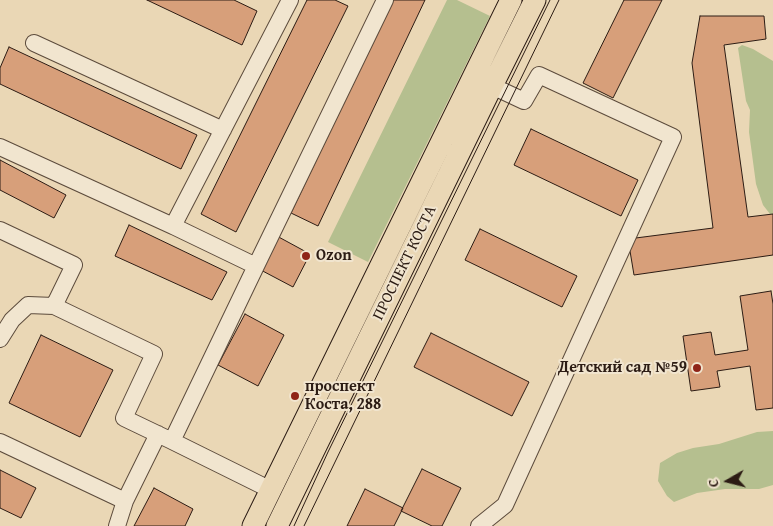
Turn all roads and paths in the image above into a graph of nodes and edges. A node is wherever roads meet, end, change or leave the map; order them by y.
1 (290, 0) edge
2 (385, 0) edge
3 (536, 0) edge
4 (507, 1) edge
5 (34, 43) dead end
6 (492, 86) junction
7 (223, 130) junction
8 (0, 147) edge
9 (173, 226) junction
10 (0, 230) edge
11 (256, 266) junction
12 (54, 306) junction
13 (0, 339) edge
14 (165, 437) junction
15 (1, 438) edge
16 (271, 490) junction
17 (125, 502) junction
18 (117, 526) edge
19 (254, 526) edge
20 (277, 526) edge
21 (479, 526) edge

1 - 7 lane
2 - 11 lane
3 - 6 main road, ПРОСПЕКТ КОСТА
4 - 16 main road, ПРОСПЕКТ КОСТА
5 - 7 lane
6 - 20 main road, ПРОСПЕКТ КОСТА
6 - 21 lane
7 - 9 lane
8 - 9 lane
9 - 11 lane
10 - 12 lane
11 - 14 lane
12 - 13 lane
12 - 14 lane
14 - 16 lane
14 - 17 lane
15 - 17 lane
16 - 19 main road, ПРОСПЕКТ КОСТА
17 - 18 lane

